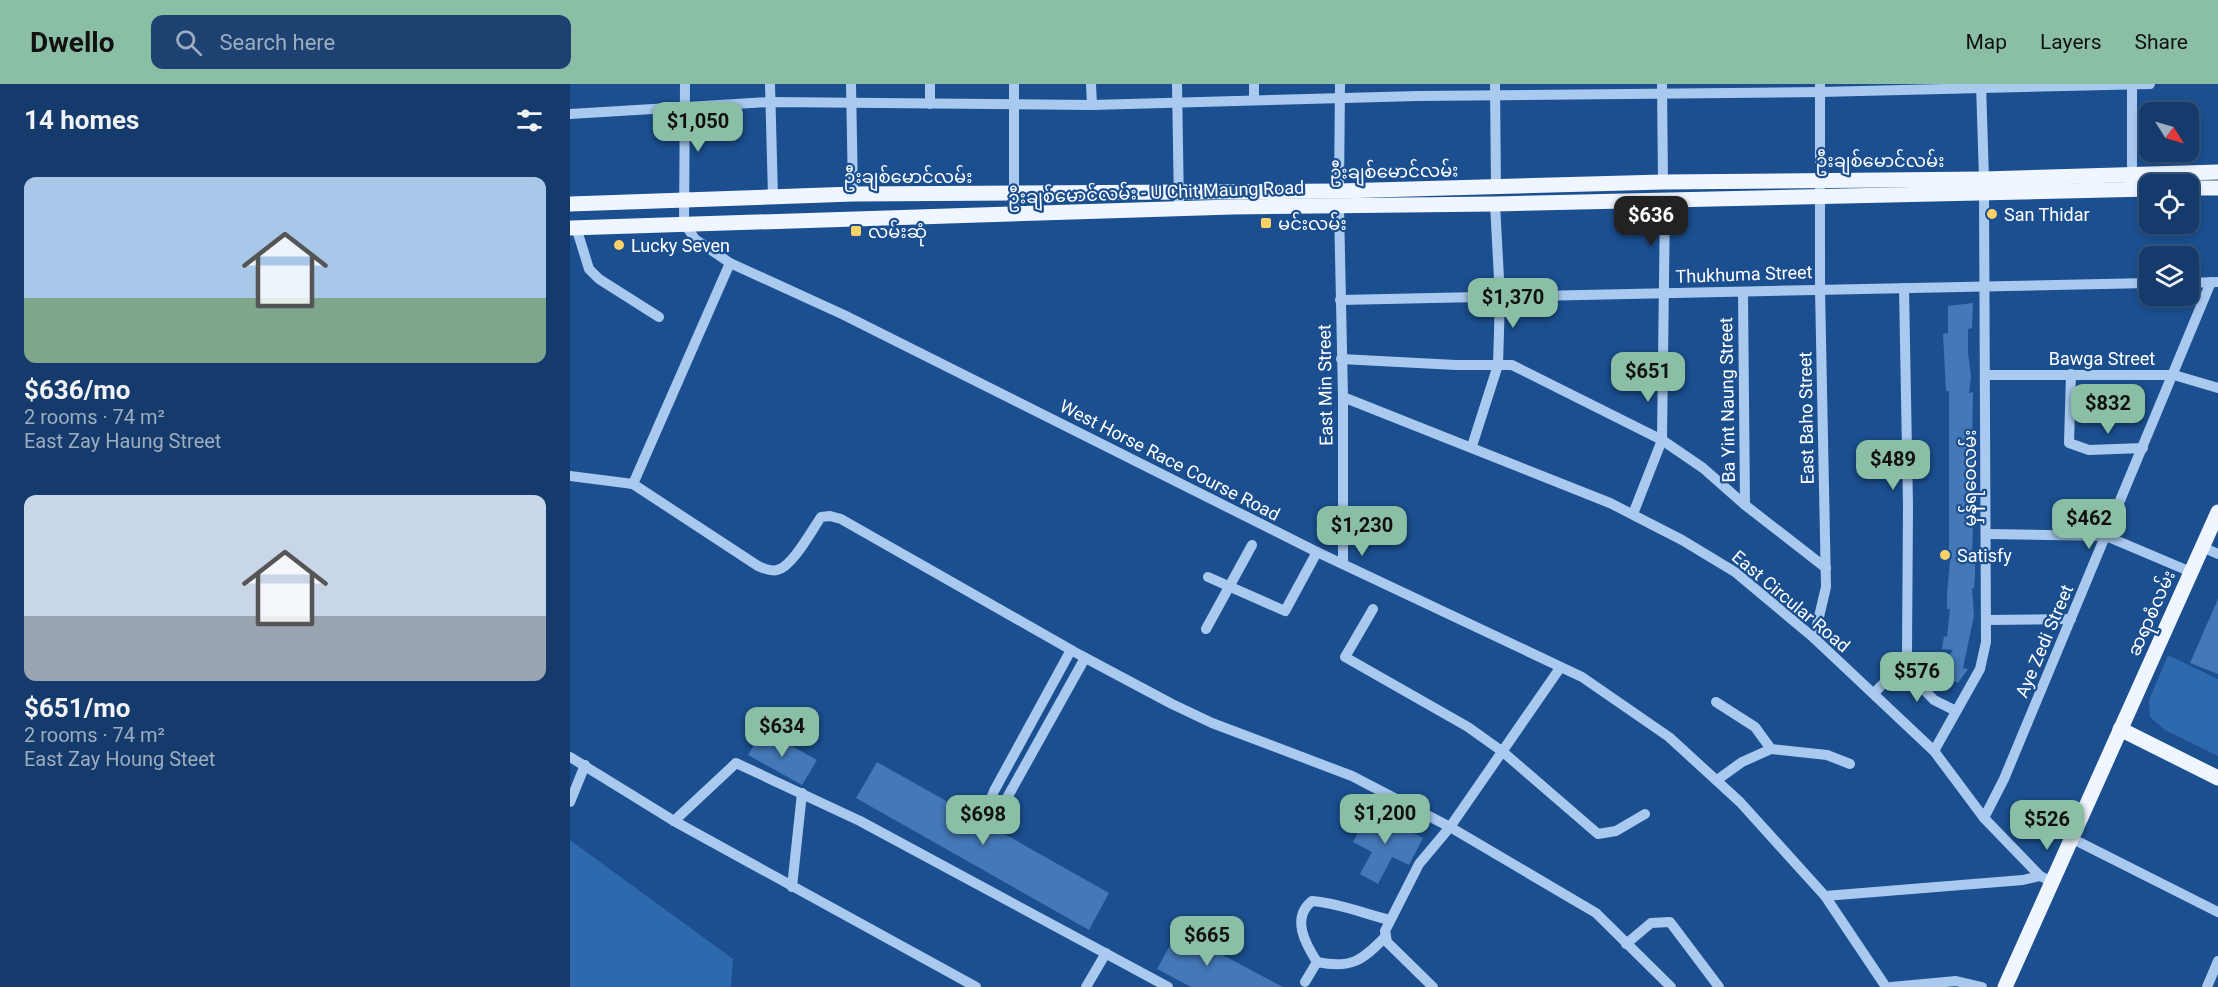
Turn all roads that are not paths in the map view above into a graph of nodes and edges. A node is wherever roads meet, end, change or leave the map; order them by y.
1 (685, 84) edge
2 (770, 84) edge
3 (851, 84) edge
4 (930, 84) edge
5 (1014, 84) edge
6 (1091, 84) edge
7 (1177, 84) edge
8 (1254, 84) edge
9 (1340, 84) edge
10 (1417, 84) edge
11 (2132, 84) edge
12 (2150, 84) edge
13 (2056, 85) edge
14 (1982, 86) edge
15 (1900, 87) edge
16 (1739, 88) edge
17 (1820, 88) edge
18 (1495, 89) edge
19 (1577, 89) edge
20 (1663, 89) edge
21 (1418, 96) junction
22 (1340, 98) junction
23 (1254, 99) junction
24 (1177, 101) junction
25 (770, 102) junction
26 (851, 103) junction
27 (930, 104) junction
28 (685, 105) junction
29 (1014, 105) junction
30 (1092, 105) junction
31 (570, 114) edge
32 (2218, 172) edge
33 (2132, 176) junction
34 (1821, 180) junction
35 (1663, 182) junction
36 (1984, 186) junction
37 (2199, 188) edge
38 (2218, 188) edge
39 (2139, 189) edge
40 (853, 195) junction
41 (1012, 195) junction
42 (1496, 196) junction
43 (1820, 196) junction
44 (773, 197) junction
45 (1339, 199) junction
46 (683, 201) junction
47 (1178, 201) junction
48 (1665, 201) junction
49 (570, 204) edge
50 (1014, 216) junction
51 (684, 223) junction
52 (573, 227) edge
53 (730, 263) junction
54 (2215, 282) edge
55 (2199, 283) edge
56 (2139, 284) edge
57 (1985, 286) junction
58 (1904, 288) junction
59 (1820, 289) junction
60 (1665, 293) junction
61 (1743, 293) junction
62 (1500, 297) junction
63 (1340, 300) junction
64 (659, 318) dead end
65 (1341, 359) junction
66 (1498, 365) junction
67 (2072, 374) junction
68 (1985, 375) junction
69 (2174, 375) junction
70 (2218, 388) edge
71 (1343, 397) junction
72 (1662, 440) junction
73 (1472, 446) junction
74 (2143, 448) junction
75 (570, 476) edge
76 (633, 484) junction
77 (1745, 506) junction
78 (1632, 514) junction
79 (2216, 522) edge
80 (1986, 534) junction
81 (2106, 536) junction
82 (1252, 545) dead end
83 (2202, 547) junction
84 (1317, 552) junction
85 (2218, 554) edge
86 (1343, 564) junction
87 (1826, 568) junction
88 (2191, 572) junction
89 (1208, 577) dead end
90 (1229, 588) junction
91 (1373, 609) dead end
92 (2071, 619) junction
93 (1986, 620) junction
94 (1206, 629) dead end
95 (1814, 638) junction
96 (1071, 650) junction
97 (1085, 658) junction
98 (1901, 666) junction
99 (1560, 668) junction
100 (1874, 693) junction
101 (1716, 702) dead end
102 (1956, 711) junction
103 (2120, 729) junction
104 (1771, 749) junction
105 (1934, 751) junction
106 (1503, 752) junction
107 (570, 757) edge
108 (1850, 764) dead end
109 (585, 765) junction
110 (2218, 778) edge
111 (1717, 780) junction
112 (802, 793) junction
113 (570, 802) edge
114 (1645, 814) dead end
115 (1984, 818) junction
116 (674, 821) junction
117 (1450, 827) junction
118 (2071, 838) junction
119 (2046, 878) junction
120 (792, 886) junction
121 (1825, 896) junction
122 (2218, 912) edge
123 (1390, 920) junction
124 (1386, 936) junction
125 (1626, 944) junction
126 (1106, 953) junction
127 (1317, 962) junction
128 (2218, 962) edge
129 (1305, 982) dead end
130 (976, 987) edge
131 (1086, 987) edge
132 (1168, 987) edge
133 (1433, 987) edge
134 (1671, 987) edge
135 (1719, 987) edge
136 (1886, 987) edge
137 (1891, 987) edge
138 (1982, 987) edge
139 (2005, 987) edge
140 (2207, 987) edge

1 - 28 street
2 - 25 street
3 - 26 street
4 - 27 street
5 - 29 street
6 - 30 street
7 - 24 street
8 - 23 street
9 - 22 street, East Min Street
10 - 21 street
11 - 12 street
11 - 13 street
11 - 33 street
13 - 14 street
14 - 15 street
14 - 36 street, မှန်ရဝေလမ်း
15 - 17 street
16 - 17 street
16 - 20 street
17 - 34 street, East Baho Street
18 - 19 street
18 - 21 street
18 - 42 street
19 - 20 street
20 - 35 street
21 - 22 street
22 - 23 street
22 - 45 street, East Min Street
23 - 24 street
24 - 30 street
24 - 47 street
25 - 26 street
25 - 28 street
25 - 44 street
26 - 27 street
26 - 40 street
27 - 29 street
28 - 31 street
28 - 46 street
29 - 30 street
29 - 41 street
32 - 33 main road, ဦးချစ်မောင်လမ်း
33 - 36 main road, ဦးချစ်မောင်လမ်း
34 - 35 main road, ဦးချစ်မောင်လမ်း
34 - 36 main road, ဦးချစ်မောင်လမ်း
34 - 43 street, East Baho Street
35 - 42 main road, ဦးချစ်မောင်လမ်း
36 - 39 main road, ဦးချစ်မောင်လမ်း
36 - 43 main road, ဦးချစ်မောင်လမ်း
36 - 57 street, မှန်ရဝေလမ်း
37 - 38 main road
40 - 41 main road, ဦးချစ်မောင်လမ်း
40 - 44 main road, ဦးချစ်မောင်လမ်း
41 - 47 main road, ဦးချစ်မောင်လမ်း
41 - 50 street
42 - 45 main road, ဦးချစ်မောင်လမ်း
42 - 48 main road
42 - 62 street
43 - 48 main road, ဦးချစ်မောင်လမ်း
43 - 59 street, East Baho Street
44 - 46 main road, ဦးချစ်မောင်လမ်း
45 - 47 main road, ဦးချစ်မောင်လမ်း
45 - 63 street, East Min Street
46 - 49 main road, ဦးချစ်မောင်လမ်း
46 - 51 street
47 - 50 main road, ဦးချစ်မောင်လမ်း - U Chit Maung Road
48 - 60 street
50 - 51 main road, ဦးချစ်မောင်လမ်း - U Chit Maung Road
51 - 52 main road
51 - 53 street, West Horse Race Course Road
52 - 64 street
53 - 76 street
53 - 84 street, West Horse Race Course Road
54 - 55 street
54 - 69 street, Aye Zedi Street
56 - 57 street, Thukhuma Street
57 - 58 street, Thukhuma Street
57 - 68 street, မှန်ရဝေလမ်း
58 - 59 street, Thukhuma Street
58 - 98 street
59 - 61 street, Thukhuma Street
59 - 87 street, East Baho Street
60 - 61 street, Thukhuma Street
60 - 62 street, Thukhuma Street
60 - 72 street
61 - 77 street, Ba Yint Naung Street
62 - 63 street, Thukhuma Street
62 - 66 street
63 - 65 street, East Min Street
65 - 66 street
65 - 71 street, East Min Street
66 - 72 street
66 - 73 street
67 - 68 street, Bawga Street
67 - 69 street, Bawga Street
67 - 74 street
68 - 80 street, မှန်ရဝေလမ်း
69 - 70 street, Bawga Street
69 - 74 street, Aye Zedi Street
71 - 73 street, East Circular Road
71 - 86 street, East Min Street
72 - 77 street
72 - 78 street
73 - 78 street, East Circular Road
74 - 81 street, Aye Zedi Street
75 - 76 street
76 - 96 street
77 - 87 street
78 - 95 street, East Circular Road
79 - 83 main road, ဆရာစံလမ်း
80 - 81 street
80 - 93 street, မှန်ရဝေလမ်း
81 - 88 street
81 - 92 street, Aye Zedi Street
82 - 90 street
83 - 85 street
83 - 88 main road, ဆရာစံလမ်း
84 - 86 street, West Horse Race Course Road
84 - 90 street
86 - 99 street, West Horse Race Course Road
87 - 95 street, East Baho Street
88 - 103 main road, ဆရာစံလမ်း
89 - 90 street
90 - 94 street
91 - 106 street
92 - 93 street
92 - 115 street, Aye Zedi Street
93 - 102 street, မှန်ရဝေလမ်း
95 - 100 street, East Circular Road
96 - 97 street
96 - 97 street
97 - 117 street
98 - 100 street
98 - 102 street
99 - 106 street
99 - 111 street, West Horse Race Course Road
100 - 105 street, East Circular Road
101 - 104 street
102 - 105 street, မှန်ရဝေလမ်း
103 - 110 main road
103 - 118 main road, ဆရာစံလမ်း
104 - 108 street
104 - 111 street
105 - 115 street, East Circular Road
106 - 114 street
106 - 117 street
107 - 109 street
109 - 113 street
109 - 116 street
111 - 121 street, West Horse Race Course Road
112 - 116 street
112 - 120 street
112 - 126 street
115 - 119 street, East Circular Road
116 - 120 street
117 - 123 street
117 - 125 street
118 - 119 main road, ဆရာစံလမ်း
118 - 122 street
119 - 121 street
119 - 139 main road, ဆရာစံလမ်း
120 - 130 street
121 - 136 street, West Horse Race Course Road
123 - 124 street
123 - 127 street
124 - 127 street
124 - 133 street
125 - 134 street
125 - 135 street
126 - 131 street
126 - 132 street
127 - 129 street
128 - 140 street
137 - 138 street

